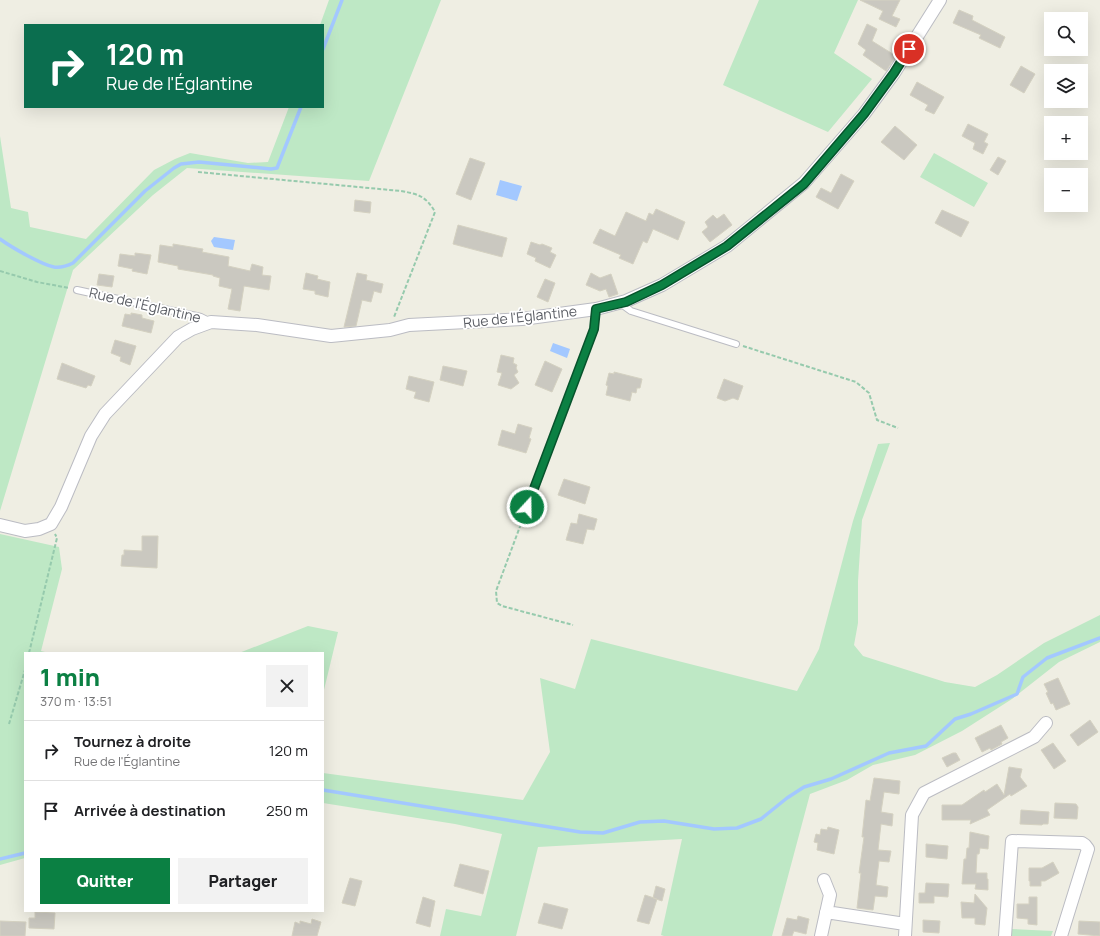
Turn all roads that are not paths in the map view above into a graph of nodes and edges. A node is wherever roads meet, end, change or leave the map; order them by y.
1 (940, 0) edge
2 (77, 290) road end
3 (620, 303) junction
4 (596, 309) junction
5 (211, 322) junction
6 (736, 344) road end
7 (527, 507) road end
8 (0, 525) edge
9 (1046, 723) dead end
10 (824, 880) dead end
11 (826, 912) junction
12 (905, 924) junction
13 (821, 936) edge
14 (904, 936) edge
15 (1005, 936) edge
16 (1061, 936) edge

1 - 3 street, Rue de l'Églantine
2 - 5 lane, Rue de l'Églantine
3 - 4 street, Rue de l'Églantine
3 - 6 lane
4 - 5 street, Rue de l'Églantine
4 - 7 lane
5 - 8 street, Rue de l'Églantine
9 - 12 street
10 - 11 street
11 - 12 street
11 - 13 street
12 - 14 street
15 - 16 street

